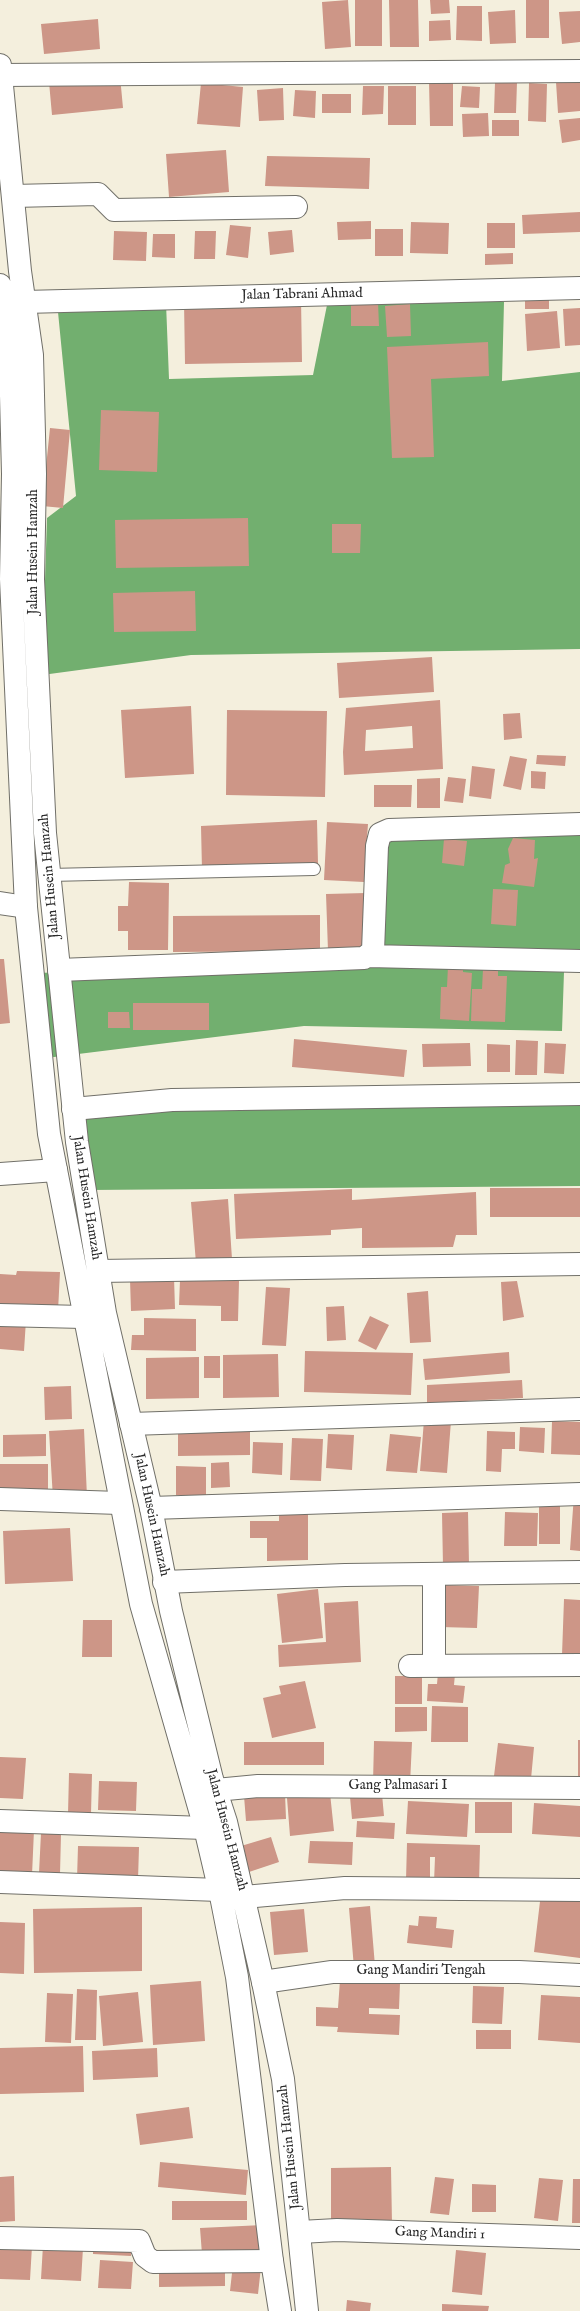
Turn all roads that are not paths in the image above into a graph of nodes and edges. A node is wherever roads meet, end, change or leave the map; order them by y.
1 (0, 70) edge
2 (580, 71) edge
3 (13, 196) junction
4 (296, 207) dead end
5 (0, 288) edge
6 (580, 288) edge
7 (24, 302) junction
8 (5, 357) edge
9 (580, 824) edge
10 (314, 869) dead end
11 (50, 875) junction
12 (0, 903) edge
13 (26, 907) junction
14 (369, 956) junction
15 (580, 961) edge
16 (59, 970) junction
17 (33, 972) junction
18 (580, 1094) edge
19 (73, 1109) junction
20 (56, 1170) junction
21 (0, 1174) edge
22 (580, 1264) edge
23 (98, 1271) junction
24 (0, 1315) edge
25 (84, 1317) junction
26 (580, 1409) edge
27 (131, 1424) junction
28 (580, 1494) edge
29 (0, 1500) edge
30 (119, 1503) junction
31 (151, 1508) junction
32 (580, 1572) edge
33 (434, 1574) junction
34 (164, 1582) junction
35 (171, 1611) junction
36 (144, 1617) junction
37 (580, 1665) edge
38 (410, 1666) dead end
39 (434, 1666) junction
40 (580, 1788) edge
41 (216, 1790) junction
42 (0, 1821) edge
43 (205, 1828) junction
44 (0, 1882) edge
45 (219, 1890) junction
46 (580, 1890) edge
47 (244, 1897) junction
48 (580, 1975) edge
49 (263, 1982) junction
50 (300, 2232) junction
51 (0, 2238) edge
52 (580, 2238) edge
53 (272, 2260) junction
54 (280, 2311) edge
55 (307, 2311) edge

1 - 2 street
1 - 3 street, Jalan Husein Hamzah
3 - 4 street
3 - 7 street, Jalan Husein Hamzah
5 - 8 street, Jalan Husein Hamzah
6 - 7 street, Jalan Tabrani Ahmad
7 - 11 street, Jalan Husein Hamzah
8 - 13 street, Jalan Husein Hamzah
9 - 14 street
10 - 11 lane
11 - 16 street, Jalan Husein Hamzah
12 - 13 street
13 - 17 street, Jalan Husein Hamzah
14 - 15 street
14 - 16 street
16 - 17 street
16 - 19 street, Jalan Husein Hamzah
17 - 20 street, Jalan Husein Hamzah
18 - 19 street
19 - 23 street, Jalan Husein Hamzah
20 - 21 street
20 - 25 street, Jalan Husein Hamzah
22 - 23 street
23 - 27 street, Jalan Husein Hamzah
24 - 25 street
25 - 30 street, Jalan Husein Hamzah
26 - 27 street
27 - 31 street, Jalan Husein Hamzah
28 - 31 street
29 - 30 street
30 - 36 street, Jalan Husein Hamzah
31 - 34 street, Jalan Husein Hamzah
32 - 33 street
33 - 34 street
33 - 39 street
34 - 35 street, Jalan Husein Hamzah
35 - 36 street
35 - 41 street, Jalan Husein Hamzah
36 - 43 street, Jalan Husein Hamzah
37 - 39 street
38 - 39 street
40 - 41 street, Gang Palmasari I
41 - 47 street, Jalan Husein Hamzah
42 - 43 street
43 - 45 street, Jalan Husein Hamzah
44 - 45 street
45 - 53 street, Jalan Husein Hamzah
46 - 47 street
47 - 49 street, Jalan Husein Hamzah
48 - 49 street, Gang Mandiri Tengah
49 - 50 street, Jalan Husein Hamzah
50 - 52 street, Gang Mandiri 1
50 - 55 street, Jalan Husein Hamzah
51 - 53 street
53 - 54 street, Jalan Husein Hamzah

